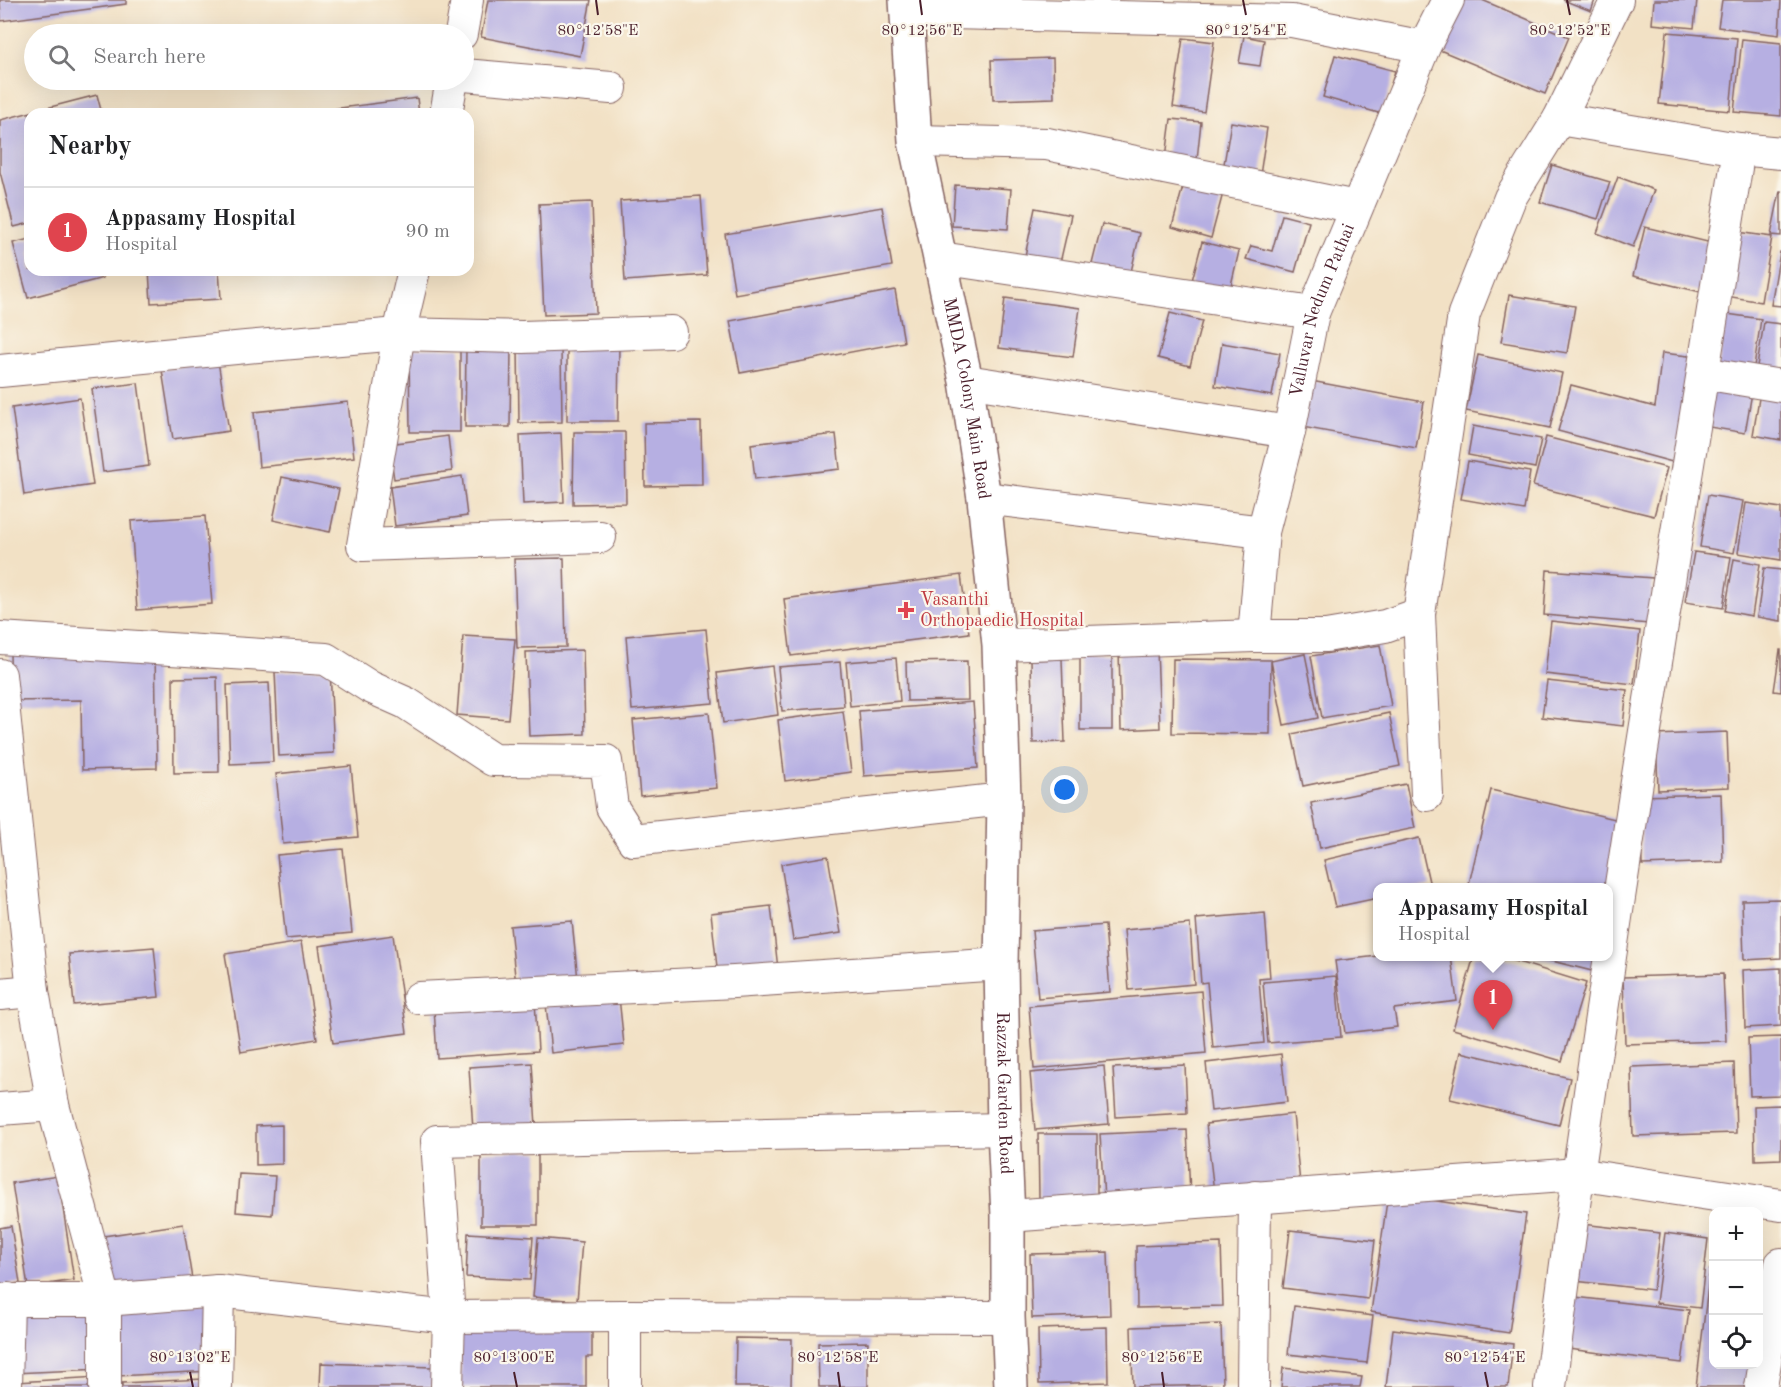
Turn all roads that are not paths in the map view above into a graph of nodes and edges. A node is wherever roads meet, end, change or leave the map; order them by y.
1 (467, 0) edge
2 (1448, 0) edge
3 (1617, 0) edge
4 (907, 6) edge
5 (463, 24) edge
6 (1424, 47) junction
7 (474, 76) edge
8 (611, 88) dead end
9 (450, 90) edge
10 (447, 108) edge
11 (1559, 119) junction
12 (915, 141) junction
13 (1739, 149) junction
14 (1781, 153) edge
15 (1356, 207) junction
16 (940, 258) junction
17 (413, 276) edge
18 (1313, 313) junction
19 (671, 332) dead end
20 (399, 334) junction
21 (0, 371) edge
22 (1703, 373) junction
23 (966, 381) junction
24 (1781, 386) edge
25 (1289, 432) junction
26 (984, 498) junction
27 (1263, 532) junction
28 (600, 537) dead end
29 (1419, 614) junction
30 (1254, 636) junction
31 (0, 638) edge
32 (999, 645) junction
33 (0, 675) edge
34 (1427, 795) dead end
35 (1004, 799) junction
36 (8, 832) edge
37 (1613, 939) edge
38 (1610, 961) edge
39 (1001, 964) junction
40 (33, 991) junction
41 (0, 994) edge
42 (419, 998) dead end
43 (53, 1105) junction
44 (0, 1109) edge
45 (1004, 1129) junction
46 (1577, 1174) junction
47 (1255, 1197) junction
48 (1781, 1205) edge
49 (1008, 1216) junction
50 (1781, 1264) edge
51 (218, 1291) junction
52 (4, 1300) edge
53 (105, 1300) junction
54 (625, 1316) junction
55 (449, 1317) junction
56 (1008, 1317) junction
57 (6, 1387) edge
58 (105, 1387) edge
59 (216, 1387) edge
60 (447, 1387) edge
61 (625, 1387) edge
62 (1011, 1387) edge
63 (1253, 1387) edge
64 (1550, 1387) edge
65 (1761, 1387) edge

1 - 5 street
2 - 6 street, Valluvar Nedum Pathai
3 - 11 street
4 - 6 street
4 - 12 street, MMDA Colony Main Road
6 - 15 street, Valluvar Nedum Pathai
7 - 8 street
9 - 10 street
11 - 13 street
11 - 29 street
12 - 15 street
12 - 16 street, MMDA Colony Main Road
13 - 14 street
13 - 22 street
15 - 18 street, Valluvar Nedum Pathai
16 - 18 street
16 - 23 street, MMDA Colony Main Road
17 - 20 street
18 - 25 street, Valluvar Nedum Pathai
19 - 20 street
20 - 21 street
20 - 28 street
22 - 24 street
22 - 37 street
23 - 25 street
23 - 26 street, MMDA Colony Main Road
25 - 27 street, Valluvar Nedum Pathai
26 - 27 street
26 - 32 street, MMDA Colony Main Road
27 - 30 street, Valluvar Nedum Pathai
29 - 30 street
29 - 34 street
30 - 32 street
31 - 35 street
32 - 35 street, MMDA Colony Main Road
33 - 36 street
35 - 39 street, Razzak Garden Road
36 - 40 street
38 - 46 street
39 - 42 street
39 - 45 street, Razzak Garden Road
40 - 41 street
40 - 43 street
43 - 44 street
43 - 53 street
45 - 49 street, Razzak Garden Road
45 - 55 street
46 - 47 street
46 - 48 street
46 - 64 street
47 - 49 street
47 - 63 street
49 - 56 street, Razzak Garden Road
50 - 65 street
51 - 53 street
51 - 55 street
51 - 59 street
52 - 53 street
52 - 57 street
53 - 58 street
54 - 55 street
54 - 56 street
54 - 61 street
55 - 60 street
56 - 62 street, Razzak Garden Road

